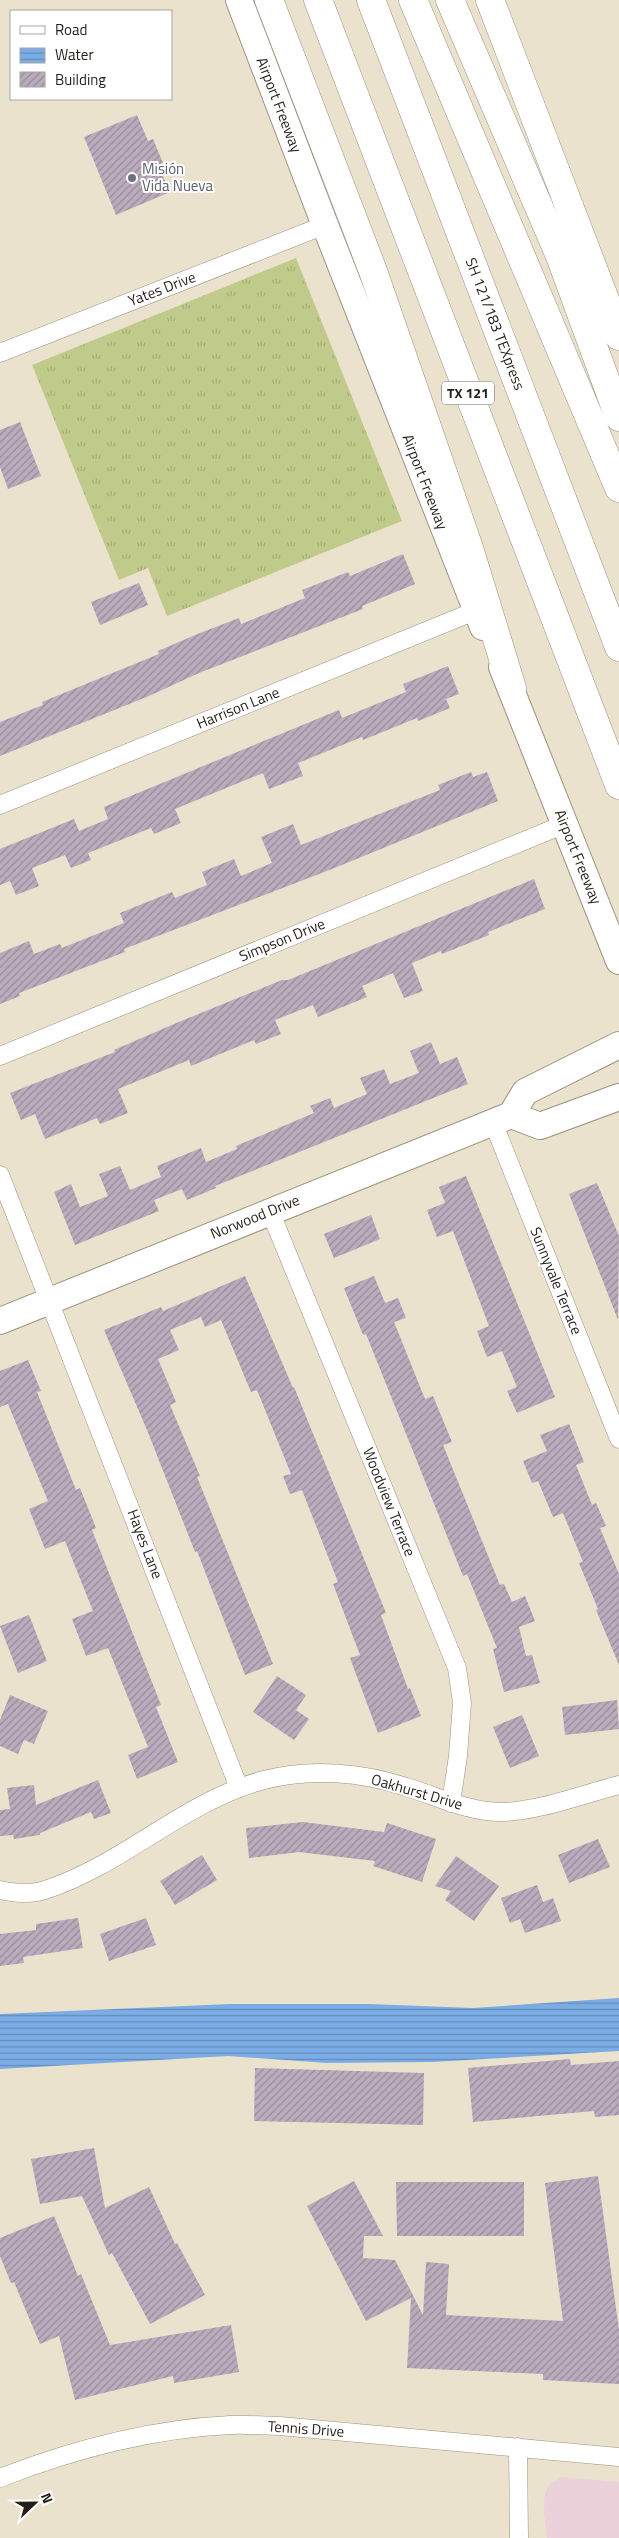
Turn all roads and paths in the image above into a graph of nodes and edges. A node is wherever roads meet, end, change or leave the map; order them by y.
1 (239, 0) edge
2 (269, 0) edge
3 (318, 0) edge
4 (371, 0) edge
5 (413, 0) edge
6 (450, 0) edge
7 (490, 0) edge
8 (325, 225) junction
9 (619, 336) edge
10 (0, 353) edge
11 (619, 417) edge
12 (619, 488) edge
13 (475, 610) junction
14 (619, 648) edge
15 (512, 688) junction
16 (619, 785) edge
17 (0, 806) edge
18 (565, 824) junction
19 (619, 961) edge
20 (619, 1046) edge
21 (0, 1056) edge
22 (619, 1097) edge
23 (502, 1119) junction
24 (0, 1175) edge
25 (270, 1211) junction
26 (50, 1301) junction
27 (0, 1321) edge
28 (619, 1439) edge
29 (619, 1786) edge
30 (239, 1788) junction
31 (451, 1803) junction
32 (0, 1890) edge
33 (518, 2447) junction
34 (619, 2457) edge
35 (0, 2478) edge
36 (519, 2538) edge

1 - 8 main road, Airport Freeway
2 - 15 highway
3 - 16 highway, TX 121
4 - 14 highway, SH 121/183 TEXpress
5 - 12 highway
6 - 11 highway
7 - 9 highway
8 - 10 street, Yates Drive
8 - 13 main road, Airport Freeway
13 - 15 main road, Airport Freeway
13 - 17 street, Harrison Lane
15 - 18 main road, Airport Freeway
18 - 19 main road, Airport Freeway
18 - 21 street, Simpson Drive
20 - 23 main road
22 - 23 main road
23 - 25 main road, Norwood Drive
23 - 28 street, Sunnyvale Terrace
24 - 26 street, Hayes Lane
25 - 26 main road, Norwood Drive
25 - 31 street, Woodview Terrace
26 - 27 main road, Norwood Drive
26 - 30 street, Hayes Lane
29 - 31 street, Oakhurst Drive
30 - 31 street, Oakhurst Drive
30 - 32 street, Oakhurst Drive
33 - 34 street, Tennis Drive
33 - 35 street, Tennis Drive
33 - 36 street

